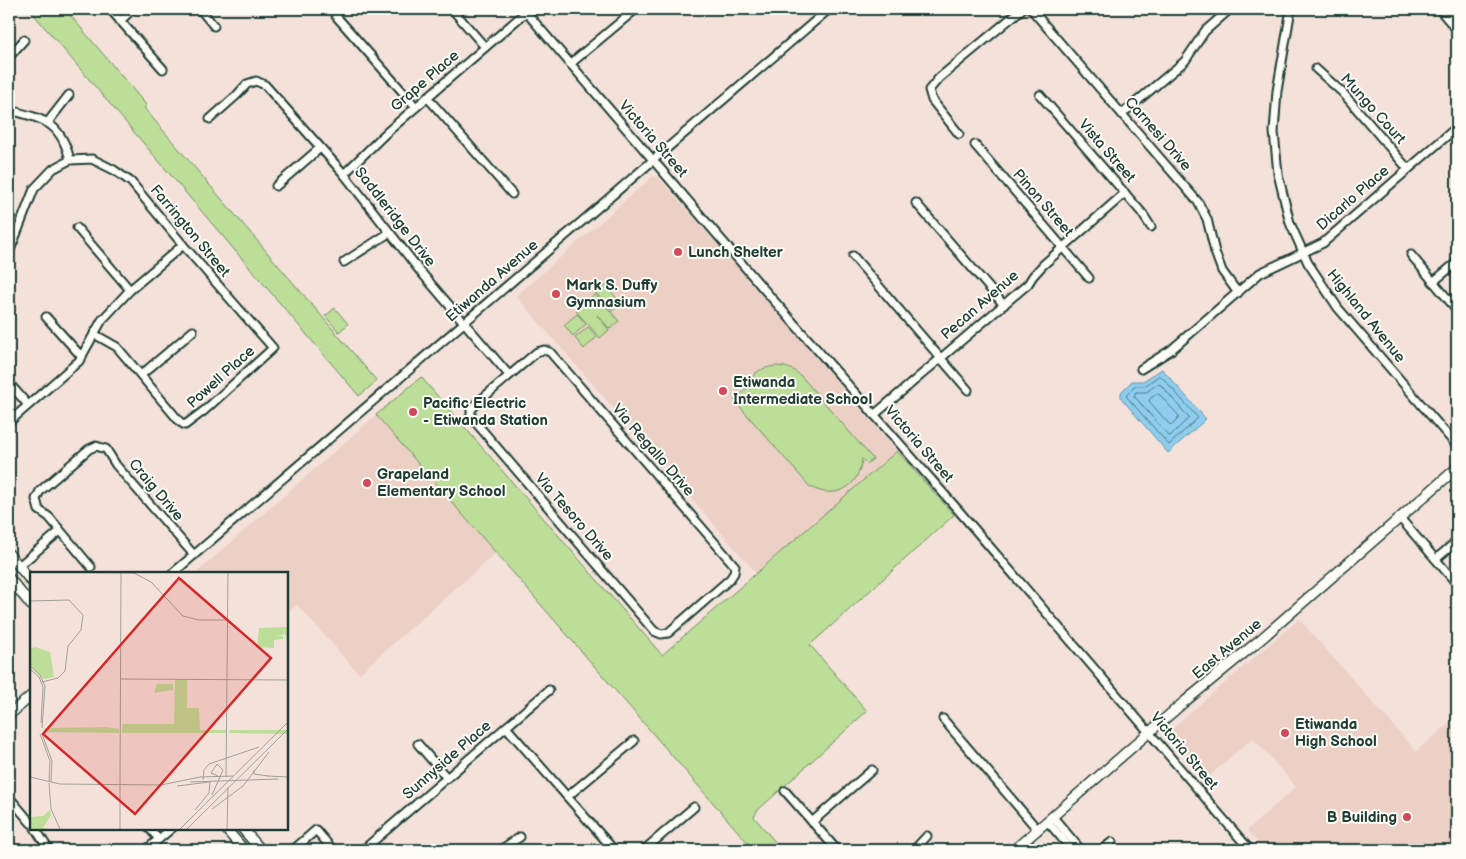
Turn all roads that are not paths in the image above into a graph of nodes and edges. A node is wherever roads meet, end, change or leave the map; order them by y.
1 (110, 9) edge
2 (133, 9) edge
3 (200, 9) edge
4 (452, 9) edge
5 (636, 9) edge
6 (829, 9) edge
7 (1022, 9) edge
8 (1031, 9) edge
9 (1230, 9) edge
10 (1291, 9) edge
11 (1439, 9) edge
12 (526, 12) joint
13 (336, 16) dead end
14 (120, 20) junction
15 (214, 26) dead end
16 (1457, 30) edge
17 (24, 40) dead end
18 (485, 47) junction
19 (9, 57) edge
20 (570, 64) junction
21 (163, 69) dead end
22 (1316, 70) dead end
23 (69, 95) dead end
24 (1040, 95) dead end
25 (427, 97) junction
26 (416, 107) junction
27 (9, 110) edge
28 (1122, 114) junction
29 (210, 119) dead end
30 (48, 122) junction
31 (1457, 127) edge
32 (959, 134) dead end
33 (975, 146) dead end
34 (320, 148) junction
35 (70, 160) junction
36 (653, 160) junction
37 (1408, 169) junction
38 (344, 174) junction
39 (276, 186) dead end
40 (1125, 193) junction
41 (512, 194) dead end
42 (916, 203) dead end
43 (1151, 227) dead end
44 (77, 228) dead end
45 (389, 233) junction
46 (182, 245) junction
47 (1063, 247) junction
48 (9, 253) edge
49 (1302, 253) junction
50 (1411, 255) dead end
51 (853, 256) dead end
52 (344, 262) dead end
53 (1457, 262) edge
54 (1089, 278) dead end
55 (1434, 282) junction
56 (130, 290) junction
57 (1238, 292) junction
58 (1004, 305) junction
59 (1457, 310) edge
60 (46, 317) dead end
61 (464, 323) junction
62 (193, 331) dead end
63 (94, 334) junction
64 (273, 348) joint
65 (82, 357) junction
66 (940, 358) junction
67 (1141, 369) dead end
68 (141, 375) junction
69 (510, 376) junction
70 (9, 382) edge
71 (968, 390) dead end
72 (28, 404) junction
73 (874, 415) junction
74 (9, 422) edge
75 (1457, 446) edge
76 (1457, 468) edge
77 (1400, 518) junction
78 (60, 531) junction
79 (1457, 541) edge
80 (9, 554) edge
81 (194, 555) junction
82 (1436, 559) junction
83 (19, 566) junction
84 (91, 567) dead end
85 (174, 572) edge
86 (9, 578) edge
87 (30, 580) edge
88 (1457, 584) edge
89 (30, 603) edge
90 (661, 634) joint
91 (549, 690) dead end
92 (30, 697) edge
93 (9, 715) edge
94 (943, 719) dead end
95 (506, 727) junction
96 (1150, 732) junction
97 (634, 741) dead end
98 (418, 744) dead end
99 (872, 770) dead end
100 (448, 778) junction
101 (785, 791) dead end
102 (568, 796) junction
103 (9, 797) edge
104 (694, 807) dead end
105 (1050, 819) junction
106 (30, 822) edge
107 (812, 822) junction
108 (36, 829) edge
109 (150, 829) edge
110 (171, 829) edge
111 (226, 829) edge
112 (243, 829) edge
113 (1038, 830) junction
114 (927, 836) dead end
115 (520, 837) dead end
116 (159, 839) junction
117 (1112, 842) dead end
118 (49, 850) edge
119 (146, 850) edge
120 (244, 850) edge
121 (261, 850) edge
122 (293, 850) edge
123 (333, 850) edge
124 (363, 850) edge
125 (500, 850) edge
126 (614, 850) edge
127 (644, 850) edge
128 (837, 850) edge
129 (914, 850) edge
130 (1014, 850) edge
131 (1072, 850) edge
132 (1081, 850) edge
133 (1101, 850) edge
134 (1250, 850) edge

1 - 14 street
2 - 14 street
3 - 15 street
4 - 18 street
5 - 20 street
6 - 36 street, Etiwanda Avenue
7 - 32 street
8 - 28 street, Carnesi Drive
9 - 28 street
10 - 49 street, Highland Avenue
11 - 16 street
12 - 18 street, Grape Place
12 - 20 street, Victoria Street
13 - 26 street
14 - 21 street
17 - 19 street
18 - 25 street, Grape Place
20 - 36 street, Victoria Street
22 - 37 street, Mungo Court
23 - 30 street
24 - 40 street, Vista Street
25 - 26 street, Grape Place
25 - 41 street
26 - 38 street, Grape Place
27 - 30 street
28 - 57 street, Carnesi Drive
29 - 34 street, Saddleridge Drive
30 - 35 street
31 - 37 street, Dicarlo Place
33 - 47 street, Pinon Street
34 - 38 street, Saddleridge Drive
34 - 39 street
35 - 46 street, Farrington Street
35 - 48 street
36 - 61 street, Etiwanda Avenue
36 - 73 street, Victoria Street
37 - 49 street, Dicarlo Place
38 - 45 street, Saddleridge Drive
40 - 43 street, Vista Street
40 - 47 street, Pecan Avenue
42 - 58 street
44 - 56 street
45 - 52 street
45 - 61 street, Saddleridge Drive
46 - 56 street
46 - 64 street, Farrington Street
47 - 54 street, Pinon Street
47 - 58 street, Pecan Avenue
49 - 57 street, Dicarlo Place
49 - 75 street, Highland Avenue
50 - 55 street
51 - 66 street
53 - 55 street
55 - 59 street
56 - 63 street
57 - 67 street, Dicarlo Place
58 - 66 street, Pecan Avenue
60 - 65 street
61 - 69 street, Saddleridge Drive
61 - 81 street, Etiwanda Avenue
62 - 68 street
63 - 65 street
63 - 68 street
64 - 68 street, Powell Place
65 - 72 street
66 - 71 street
66 - 73 street, Pecan Avenue
69 - 90 street, Via Tesoro Drive
69 - 90 street, Via Regallo Drive
70 - 72 street
72 - 74 street
73 - 96 street, Victoria Street
76 - 77 main road, East Avenue
77 - 82 street
77 - 96 main road, East Avenue
78 - 81 street, Craig Drive
78 - 83 street
78 - 84 street
79 - 82 street
80 - 83 main road
81 - 85 street, Etiwanda Avenue
82 - 88 street
83 - 87 main road
86 - 89 main road
91 - 95 street, Sunnyside Place
92 - 93 main road
94 - 113 street
95 - 100 street, Sunnyside Place
95 - 102 street
96 - 105 main road, East Avenue
96 - 134 street, Victoria Street
97 - 102 street
98 - 100 street
99 - 107 street
100 - 124 street, Sunnyside Place
101 - 107 street
102 - 126 street
103 - 106 street
104 - 127 street
105 - 113 main road, East Avenue
105 - 131 street
105 - 132 street
107 - 128 street
108 - 118 street
109 - 116 street
110 - 116 street
111 - 120 main road
112 - 121 main road
113 - 130 main road, East Avenue
114 - 129 street
115 - 125 street
116 - 119 street
117 - 133 street
122 - 123 street

